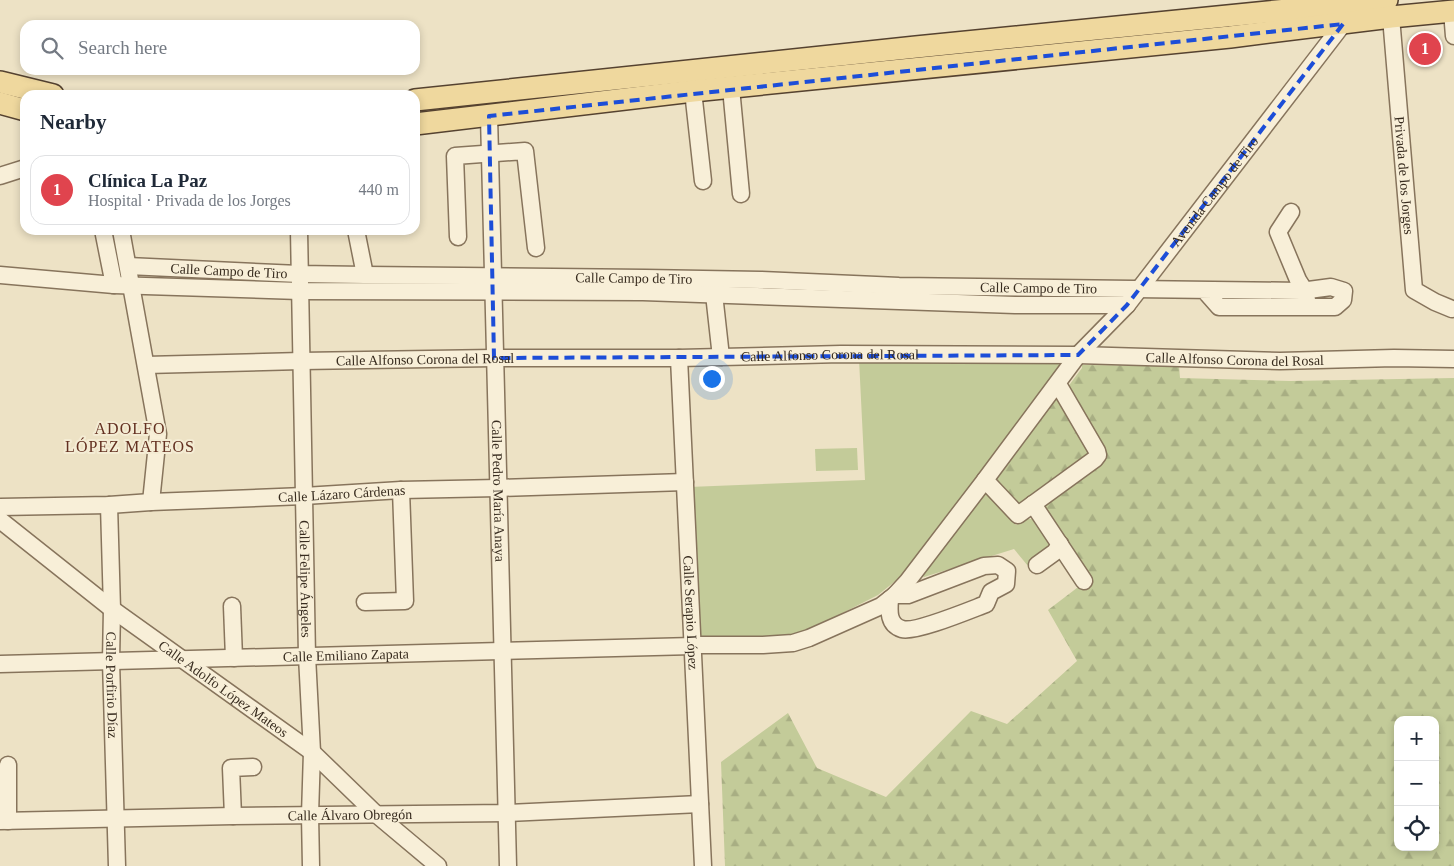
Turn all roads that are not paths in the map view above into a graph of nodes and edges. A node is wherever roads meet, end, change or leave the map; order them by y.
1 (1389, 8) edge
2 (1453, 11) edge
3 (1343, 24) junction
4 (1230, 27) junction
5 (1454, 36) edge
6 (0, 82) edge
7 (712, 84) junction
8 (33, 90) edge
9 (420, 100) edge
10 (0, 103) edge
11 (20, 109) edge
12 (489, 116) junction
13 (420, 123) edge
14 (490, 154) junction
15 (20, 170) edge
16 (0, 176) edge
17 (703, 181) dead end
18 (741, 194) dead end
19 (1291, 212) dead end
20 (105, 235) edge
21 (122, 235) edge
22 (299, 235) edge
23 (357, 235) edge
24 (458, 237) dead end
25 (536, 248) dead end
26 (128, 266) junction
27 (299, 274) junction
28 (0, 275) edge
29 (365, 275) junction
30 (114, 284) junction
31 (493, 284) junction
32 (132, 286) junction
33 (761, 288) junction
34 (1016, 288) junction
35 (1139, 289) junction
36 (1204, 290) junction
37 (299, 291) junction
38 (1305, 291) junction
39 (714, 294) junction
40 (899, 294) junction
41 (1015, 305) junction
42 (1127, 305) junction
43 (1309, 308) junction
44 (1452, 309) dead end
45 (1078, 355) junction
46 (721, 357) junction
47 (494, 358) junction
48 (679, 358) junction
49 (1454, 359) edge
50 (301, 361) junction
51 (146, 365) junction
52 (1058, 384) junction
53 (985, 480) junction
54 (685, 482) junction
55 (498, 488) junction
56 (401, 490) junction
57 (304, 496) junction
58 (151, 502) junction
59 (109, 504) junction
60 (1033, 504) junction
61 (0, 508) edge
62 (0, 520) edge
63 (1060, 544) junction
64 (1036, 565) dead end
65 (1084, 581) dead end
66 (893, 597) junction
67 (365, 602) dead end
68 (232, 606) dead end
69 (112, 608) junction
70 (693, 646) junction
71 (503, 651) junction
72 (307, 656) junction
73 (234, 658) junction
74 (181, 660) junction
75 (111, 661) junction
76 (0, 664) edge
77 (312, 752) junction
78 (8, 765) dead end
79 (253, 767) dead end
80 (700, 804) junction
81 (376, 814) junction
82 (507, 814) junction
83 (310, 815) junction
84 (232, 816) junction
85 (116, 818) junction
86 (4, 821) edge
87 (117, 866) edge
88 (311, 866) edge
89 (438, 866) edge
90 (508, 866) edge
91 (703, 866) edge

1 - 2 main road
1 - 3 main road
1 - 4 main road
1 - 44 street, Privada de los Jorges
2 - 5 street
3 - 4 main road
3 - 35 street, Avenida Campo de Tiro
4 - 7 main road
6 - 8 main road
7 - 9 main road
7 - 12 main road
7 - 17 street
7 - 18 street
10 - 11 main road
12 - 13 main road
12 - 14 street, Calle Pedro María Anaya
14 - 24 street
14 - 25 street
14 - 31 street, Calle Pedro María Anaya
15 - 16 street
19 - 38 street
20 - 30 street
21 - 26 street
22 - 27 street, Calle Felipe Ángeles
23 - 29 street
26 - 27 street, Calle Campo de Tiro
26 - 32 street
27 - 29 street, Calle Campo de Tiro
27 - 37 street, Calle Felipe Ángeles
28 - 30 street
29 - 31 street, Calle Campo de Tiro
30 - 32 street
31 - 33 street, Calle Campo de Tiro
31 - 37 street, Calle Campo de Tiro
31 - 39 street, Calle Campo de Tiro
31 - 47 street, Calle Pedro María Anaya
32 - 37 street, Calle Campo de Tiro
32 - 51 street
33 - 39 street, Calle Campo de Tiro
33 - 40 street, Calle Campo de Tiro
34 - 35 street, Calle Campo de Tiro
34 - 40 street, Calle Campo de Tiro
34 - 41 street
35 - 36 street, Calle Campo de Tiro
35 - 42 street, Avenida Campo de Tiro
36 - 38 street, Calle Campo de Tiro
36 - 43 street
37 - 50 street, Calle Felipe Ángeles
38 - 43 street
38 - 43 street, Calle Campo de Tiro
39 - 46 street
40 - 41 street, Calle Campo de Tiro
41 - 42 street, Calle Campo de Tiro
42 - 45 street, Avenida Campo de Tiro
45 - 46 street, Calle Alfonso Corona del Rosal
45 - 49 street, Calle Alfonso Corona del Rosal
45 - 52 street, Avenida Campo de Tiro
46 - 48 street, Calle Alfonso Corona del Rosal
47 - 48 street, Calle Alfonso Corona del Rosal
47 - 50 street, Calle Alfonso Corona del Rosal
47 - 55 street, Calle Pedro María Anaya
48 - 54 street, Calle Serapio López
50 - 51 street, Calle Alfonso Corona del Rosal
50 - 57 street, Calle Felipe Ángeles
51 - 58 street
52 - 53 street, Avenida Campo de Tiro
52 - 60 street
53 - 60 street
53 - 66 street, Avenida Campo de Tiro
54 - 55 street, Calle Lázaro Cárdenas
54 - 70 street, Calle Serapio López
55 - 56 street, Calle Lázaro Cárdenas
55 - 71 street, Calle Pedro María Anaya
56 - 57 street, Calle Lázaro Cárdenas
56 - 67 street
57 - 58 street, Calle Lázaro Cárdenas
57 - 72 street, Calle Felipe Ángeles
58 - 59 street, Calle Lázaro Cárdenas
59 - 61 street, Calle Lázaro Cárdenas
59 - 69 street, Calle Porfirio Díaz
60 - 63 street
62 - 69 street, Calle Adolfo López Mateos
63 - 64 street
63 - 65 street
66 - 66 street
66 - 70 street, Calle Emiliano Zapata
68 - 73 street
69 - 74 street, Calle Adolfo López Mateos
69 - 75 street, Calle Porfirio Díaz
70 - 71 street, Calle Emiliano Zapata
70 - 80 street, Calle Serapio López
71 - 72 street, Calle Emiliano Zapata
71 - 82 street, Calle Pedro María Anaya
72 - 73 street, Calle Emiliano Zapata
72 - 77 street, Calle Felipe Ángeles
73 - 74 street, Calle Emiliano Zapata
74 - 75 street, Calle Emiliano Zapata
74 - 77 street, Calle Adolfo López Mateos
75 - 76 street, Calle Emiliano Zapata
75 - 85 street, Calle Porfirio Díaz
77 - 81 street, Calle Adolfo López Mateos
77 - 83 street, Calle Felipe Ángeles
78 - 86 street
79 - 84 street
80 - 82 street, Calle Álvaro Obregón
80 - 91 street, Calle Serapio López
81 - 82 street, Calle Álvaro Obregón
81 - 83 street, Calle Álvaro Obregón
81 - 89 street, Calle Adolfo López Mateos
82 - 90 street, Calle Pedro María Anaya
83 - 84 street, Calle Álvaro Obregón
83 - 88 street, Calle Felipe Ángeles
84 - 85 street, Calle Álvaro Obregón
85 - 86 street, Calle Álvaro Obregón
85 - 87 street, Calle Porfirio Díaz

